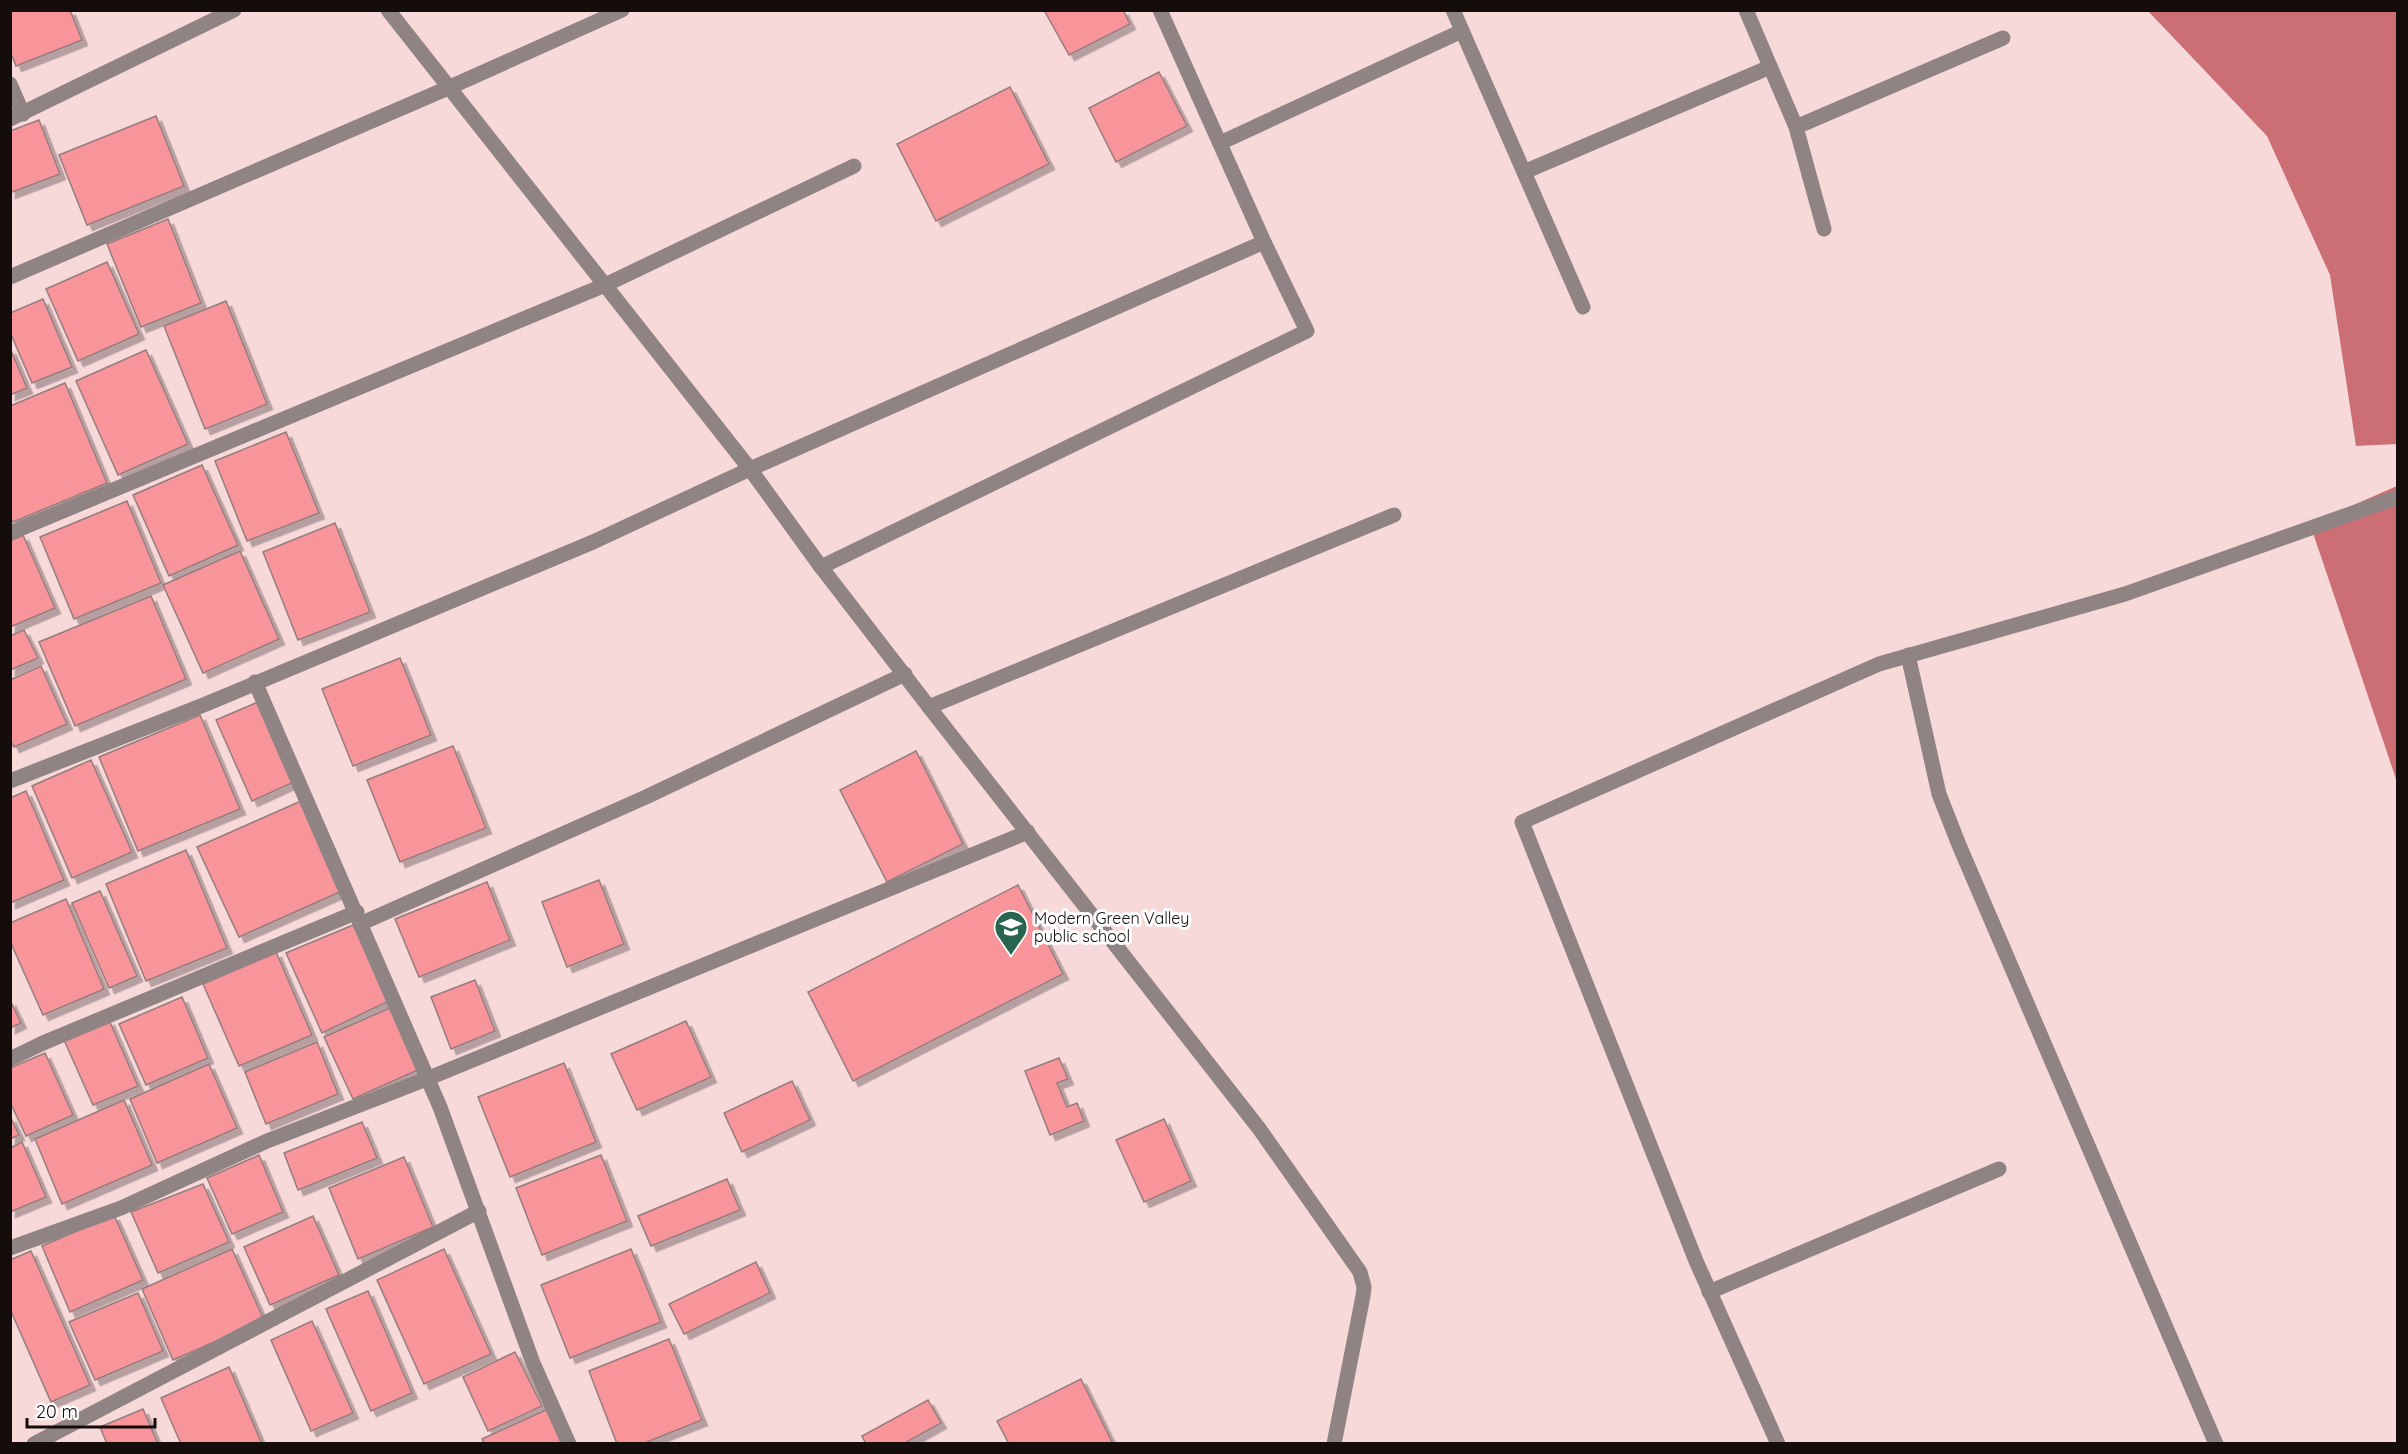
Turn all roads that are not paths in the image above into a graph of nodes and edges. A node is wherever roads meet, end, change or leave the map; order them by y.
1 (234, 10) edge
2 (388, 10) edge
3 (622, 10) edge
4 (1160, 10) edge
5 (1453, 10) edge
6 (1746, 10) edge
7 (1462, 31) junction
8 (2003, 38) dead end
9 (1770, 67) junction
10 (10, 84) edge
11 (448, 88) junction
12 (17, 116) edge
13 (1796, 127) junction
14 (1220, 143) junction
15 (854, 166) dead end
16 (1524, 172) junction
17 (1824, 229) dead end
18 (1264, 242) junction
19 (10, 277) edge
20 (605, 285) junction
21 (1583, 307) dead end
22 (750, 469) junction
23 (2397, 497) edge
24 (1394, 515) dead end
25 (10, 533) edge
26 (821, 567) junction
27 (1908, 655) junction
28 (905, 674) junction
29 (255, 682) junction
30 (929, 707) junction
31 (10, 781) edge
32 (1028, 832) junction
33 (360, 918) junction
34 (10, 1059) edge
35 (429, 1078) junction
36 (1999, 1169) dead end
37 (479, 1211) junction
38 (10, 1248) edge
39 (1709, 1292) junction
40 (34, 1443) edge
41 (569, 1443) edge
42 (1334, 1443) edge
43 (1778, 1443) edge
44 (2216, 1443) edge

1 - 12 street
2 - 11 street
3 - 11 street
4 - 14 street
5 - 7 street
6 - 9 street
7 - 14 street
7 - 16 street
8 - 13 street
9 - 13 street
9 - 16 street
10 - 12 street
11 - 19 street
11 - 20 street
13 - 17 street
14 - 18 street
15 - 20 street
16 - 21 street
18 - 22 street
18 - 26 street
20 - 22 street
20 - 25 street
22 - 26 street
22 - 29 street
23 - 27 street
24 - 30 street
26 - 28 street
27 - 39 street
27 - 44 street
28 - 30 street
28 - 33 street
29 - 31 street
29 - 33 street
30 - 32 street
32 - 35 street
32 - 42 street
33 - 34 street
33 - 35 street
35 - 37 street
35 - 38 street
36 - 39 street
37 - 40 street
37 - 41 street
39 - 43 street

